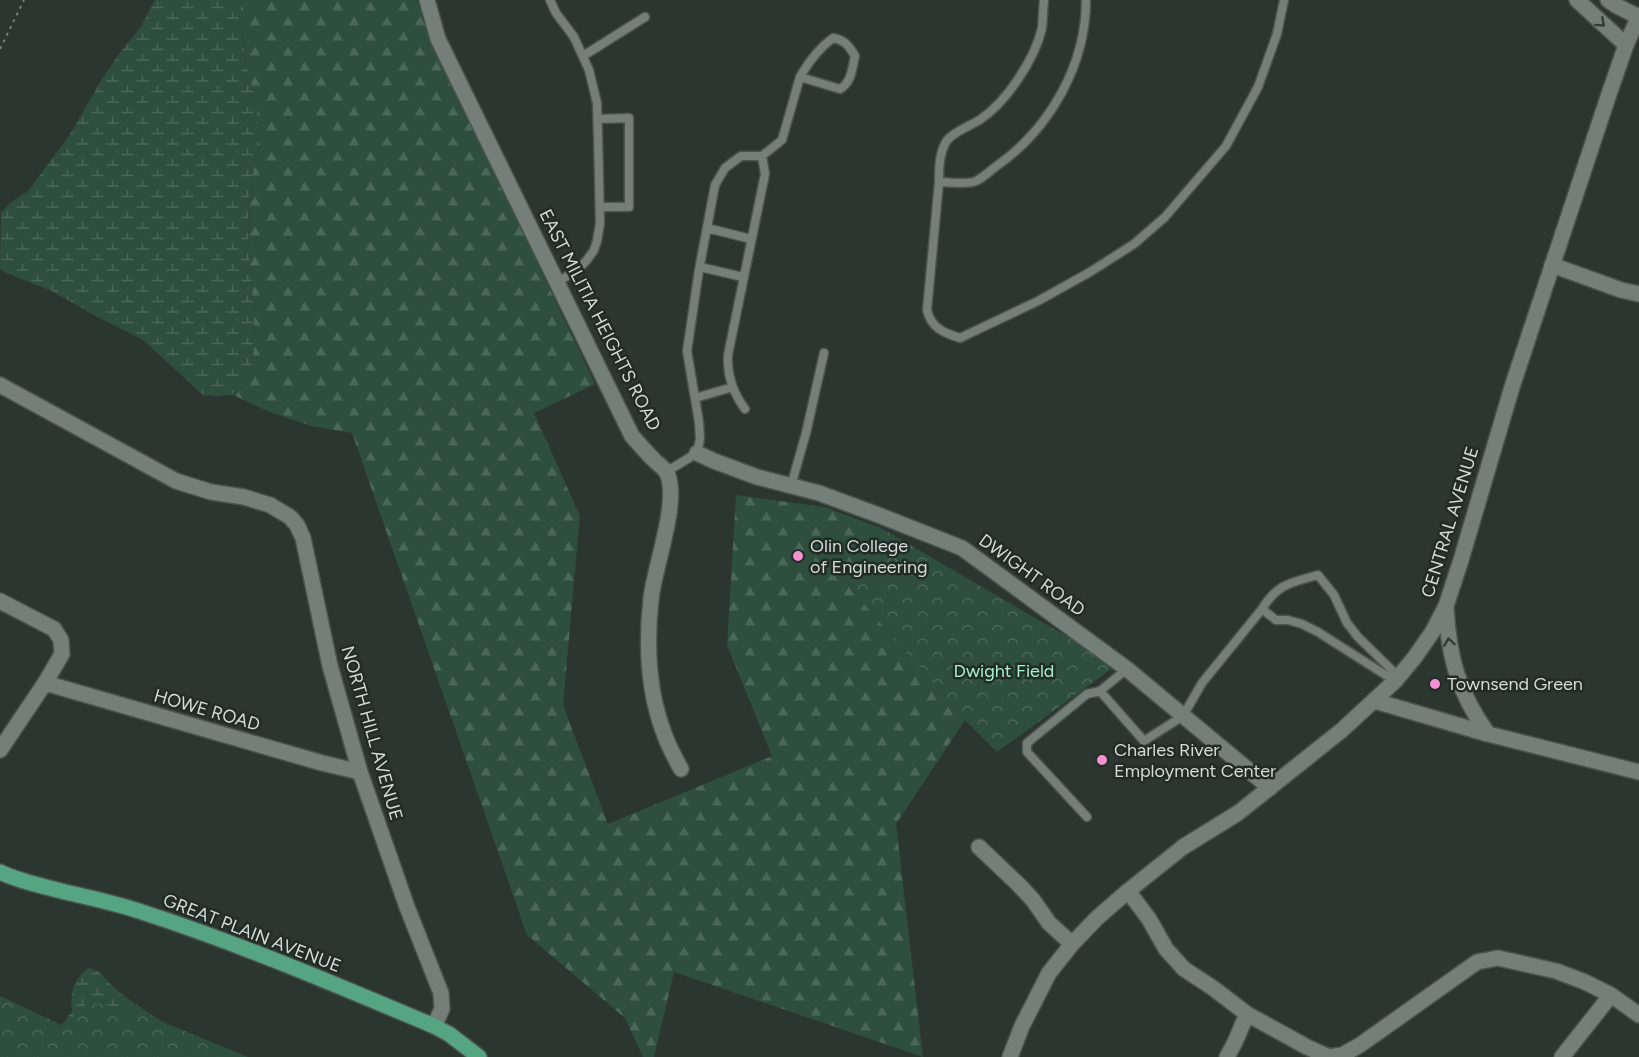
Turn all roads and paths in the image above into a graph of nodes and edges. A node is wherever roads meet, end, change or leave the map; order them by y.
1 (24, 0) edge
2 (427, 0) edge
3 (550, 0) edge
4 (1044, 0) edge
5 (1086, 0) edge
6 (1284, 0) edge
7 (1577, 0) edge
8 (1608, 0) edge
9 (645, 17) dead end
10 (1639, 17) edge
11 (1626, 45) junction
12 (0, 49) edge
13 (583, 56) junction
14 (800, 77) junction
15 (598, 119) junction
16 (762, 156) junction
17 (939, 182) junction
18 (600, 207) junction
19 (707, 228) junction
20 (751, 239) junction
21 (1552, 265) junction
22 (700, 267) junction
23 (743, 277) junction
24 (558, 282) junction
25 (1639, 294) edge
26 (825, 352) dead end
27 (0, 385) edge
28 (733, 387) junction
29 (695, 398) junction
30 (745, 409) dead end
31 (697, 453) junction
32 (666, 472) junction
33 (791, 486) junction
34 (0, 601) edge
35 (1446, 606) junction
36 (1262, 609) junction
37 (1127, 669) junction
38 (1397, 679) junction
39 (45, 683) junction
40 (1100, 691) junction
41 (1375, 701) junction
42 (1183, 716) junction
43 (1488, 734) junction
44 (0, 750) edge
45 (681, 769) dead end
46 (360, 772) junction
47 (1639, 772) edge
48 (1270, 788) junction
49 (1087, 817) dead end
50 (979, 847) dead end
51 (0, 872) edge
52 (1128, 891) junction
53 (1072, 945) junction
54 (1611, 995) junction
55 (1247, 1014) junction
56 (1639, 1015) edge
57 (434, 1026) junction
58 (479, 1057) edge
59 (1010, 1057) edge
60 (1227, 1057) edge
61 (1562, 1057) edge

1 - 12 path
2 - 24 street, EAST MILITIA HEIGHTS ROAD
3 - 13 lane
4 - 17 lane
5 - 17 lane
6 - 17 lane
7 -> 11 street
8 - 10 street
9 - 13 lane
10 - 11 street, CENTRAL AVENUE
11 - 21 street, CENTRAL AVENUE
13 - 15 lane
14 - 14 lane
14 - 16 lane
15 - 18 lane
15 - 18 lane
16 - 19 lane
16 - 20 lane
18 - 24 lane
19 - 20 lane
19 - 22 lane
20 - 23 lane
21 - 25 street
21 - 35 street, CENTRAL AVENUE
22 - 23 lane
22 - 29 lane
23 - 28 lane
24 - 32 street, EAST MILITIA HEIGHTS ROAD
26 - 33 lane
27 - 46 street, NORTH HILL AVENUE
28 - 29 lane
28 - 30 lane
29 - 31 lane
31 - 32 lane
31 - 33 street, DWIGHT ROAD
32 - 45 street
33 - 37 street, DWIGHT ROAD
34 - 39 street
35 - 38 street, CENTRAL AVENUE
43 -> 35 street
36 - 38 lane
36 - 38 lane
36 - 42 lane
37 - 40 lane
37 - 42 street, DWIGHT ROAD
38 - 41 street, CENTRAL AVENUE
39 - 44 street
39 - 46 street, HOWE ROAD
40 - 42 lane
40 - 49 lane
41 - 43 street
41 - 48 street, CENTRAL AVENUE
42 - 48 street, DWIGHT ROAD
43 - 47 street
46 - 57 street, NORTH HILL AVENUE
48 - 52 street, CENTRAL AVENUE
50 - 53 street
51 - 57 main road, GREAT PLAIN AVENUE
52 - 53 street, CENTRAL AVENUE
52 - 55 street
53 - 59 street, CENTRAL AVENUE
54 - 55 street
54 - 56 street
54 - 61 street
55 - 60 street
57 - 58 main road, GREAT PLAIN AVENUE

